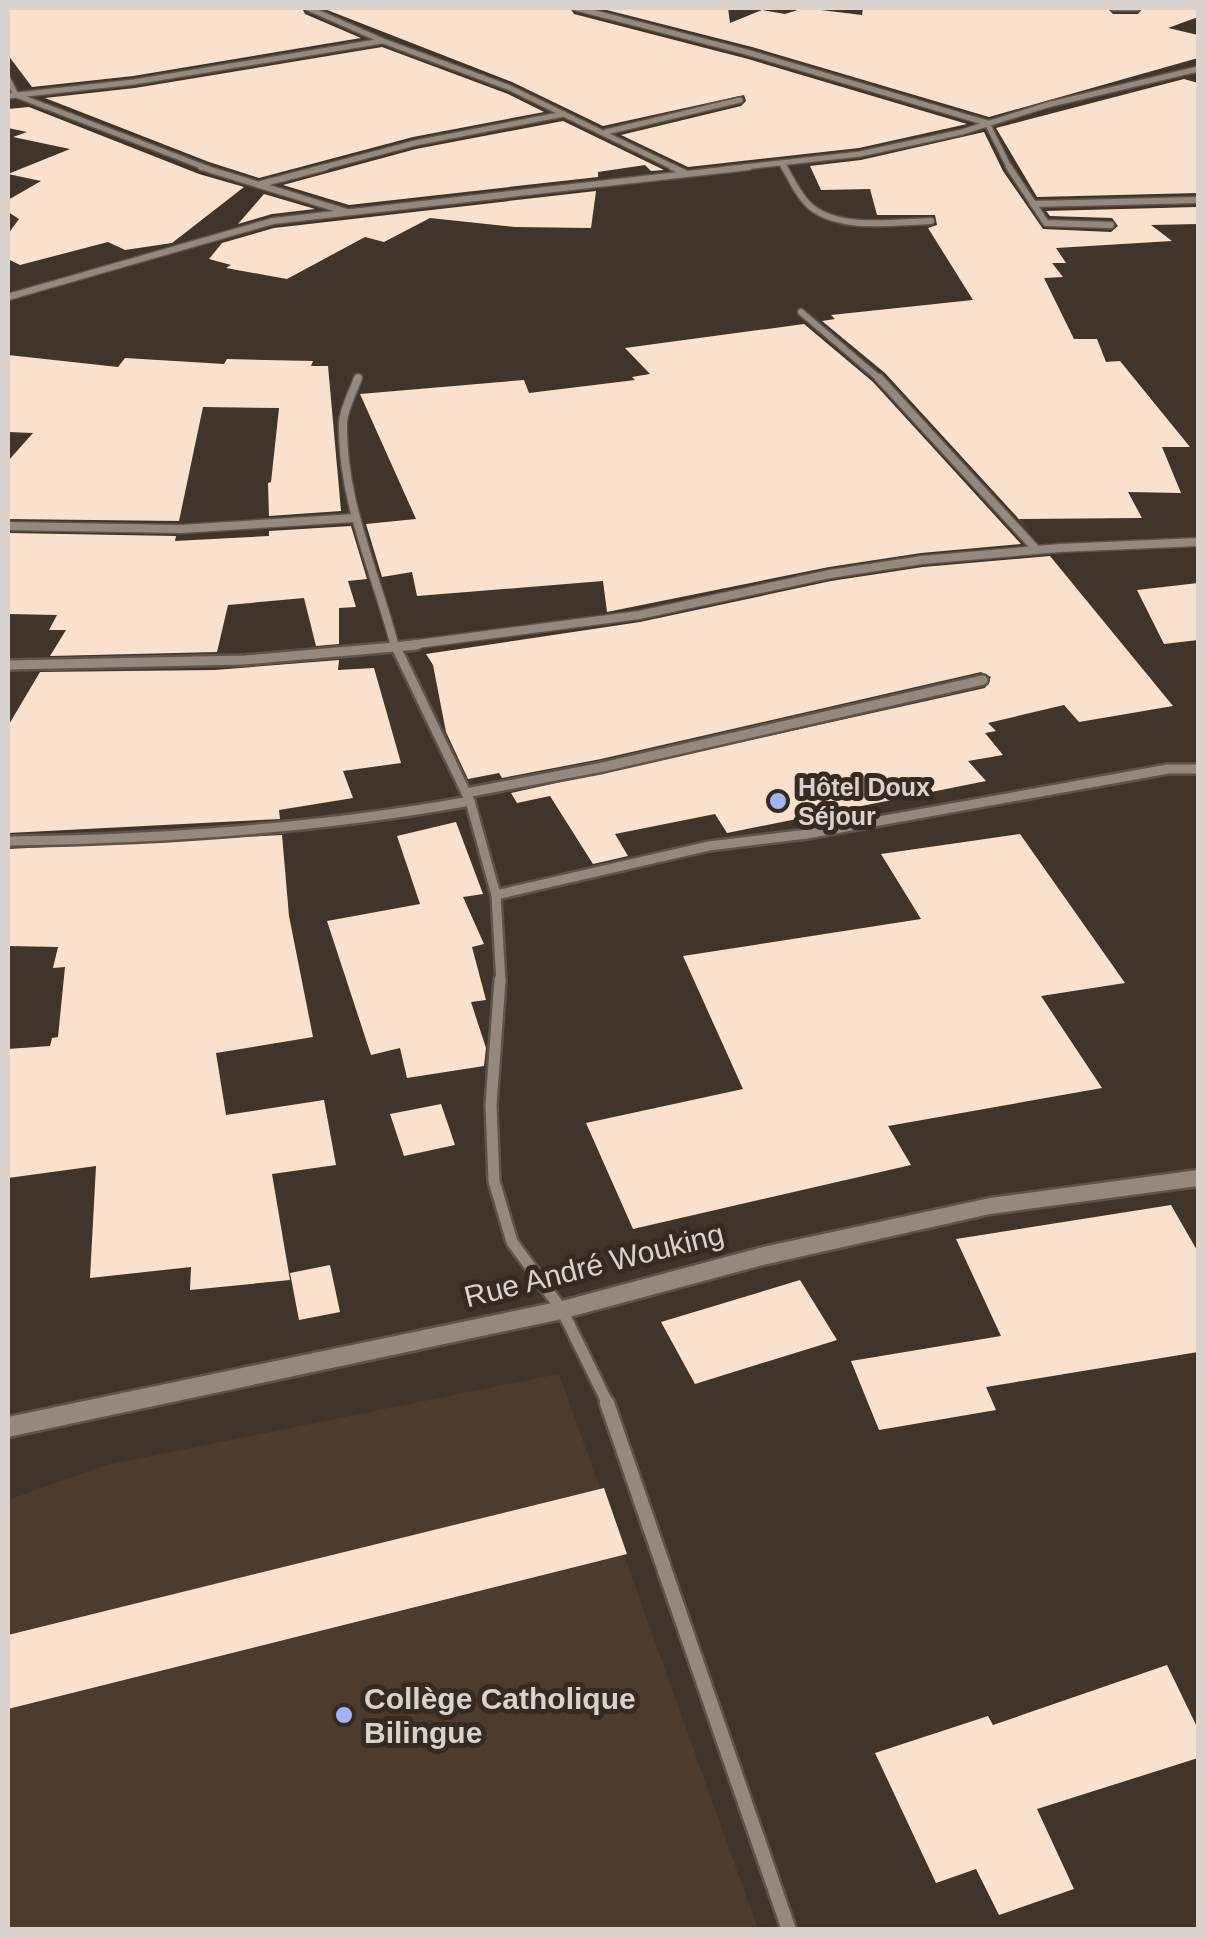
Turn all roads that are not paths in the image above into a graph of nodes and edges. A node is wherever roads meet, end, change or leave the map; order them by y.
1 (308, 8) edge
2 (576, 8) edge
3 (1113, 8) edge
4 (1137, 8) edge
5 (383, 41) junction
6 (1198, 69) edge
7 (8, 79) edge
8 (16, 95) junction
9 (8, 96) edge
10 (740, 100) dead end
11 (564, 114) junction
12 (987, 124) junction
13 (605, 132) junction
14 (782, 164) junction
15 (686, 174) junction
16 (260, 184) junction
17 (1198, 200) edge
18 (1032, 204) junction
19 (353, 213) junction
20 (931, 221) dead end
21 (1111, 225) dead end
22 (8, 297) edge
23 (801, 312) dead end
24 (358, 378) dead end
25 (354, 518) junction
26 (8, 526) edge
27 (1198, 542) edge
28 (1034, 546) junction
29 (396, 650) junction
30 (8, 665) edge
31 (983, 680) dead end
32 (1198, 769) edge
33 (468, 797) junction
34 (8, 841) edge
35 (496, 895) junction
36 (1198, 1178) edge
37 (562, 1310) junction
38 (8, 1427) edge
39 (790, 1930) edge

1 - 5 street
2 - 12 street
3 - 4 street
5 - 8 street
5 - 11 street
6 - 12 street
7 - 8 street
8 - 9 street
8 - 16 street
10 - 13 street
11 - 13 street
11 - 16 street
12 - 14 street
12 - 18 street
13 - 15 street
14 - 15 street
14 - 20 street
15 - 19 street
16 - 19 street
17 - 18 street
18 - 21 street
19 - 22 street
23 - 28 street
24 - 25 street
25 - 26 street
25 - 29 street
27 - 28 street
28 - 29 street
29 - 30 street
29 - 33 street
31 - 33 street
32 - 35 street
33 - 34 street
33 - 35 street
35 - 37 street
36 - 37 street, Rue André Wouking
37 - 38 street, Rue André Wouking
37 - 39 street

